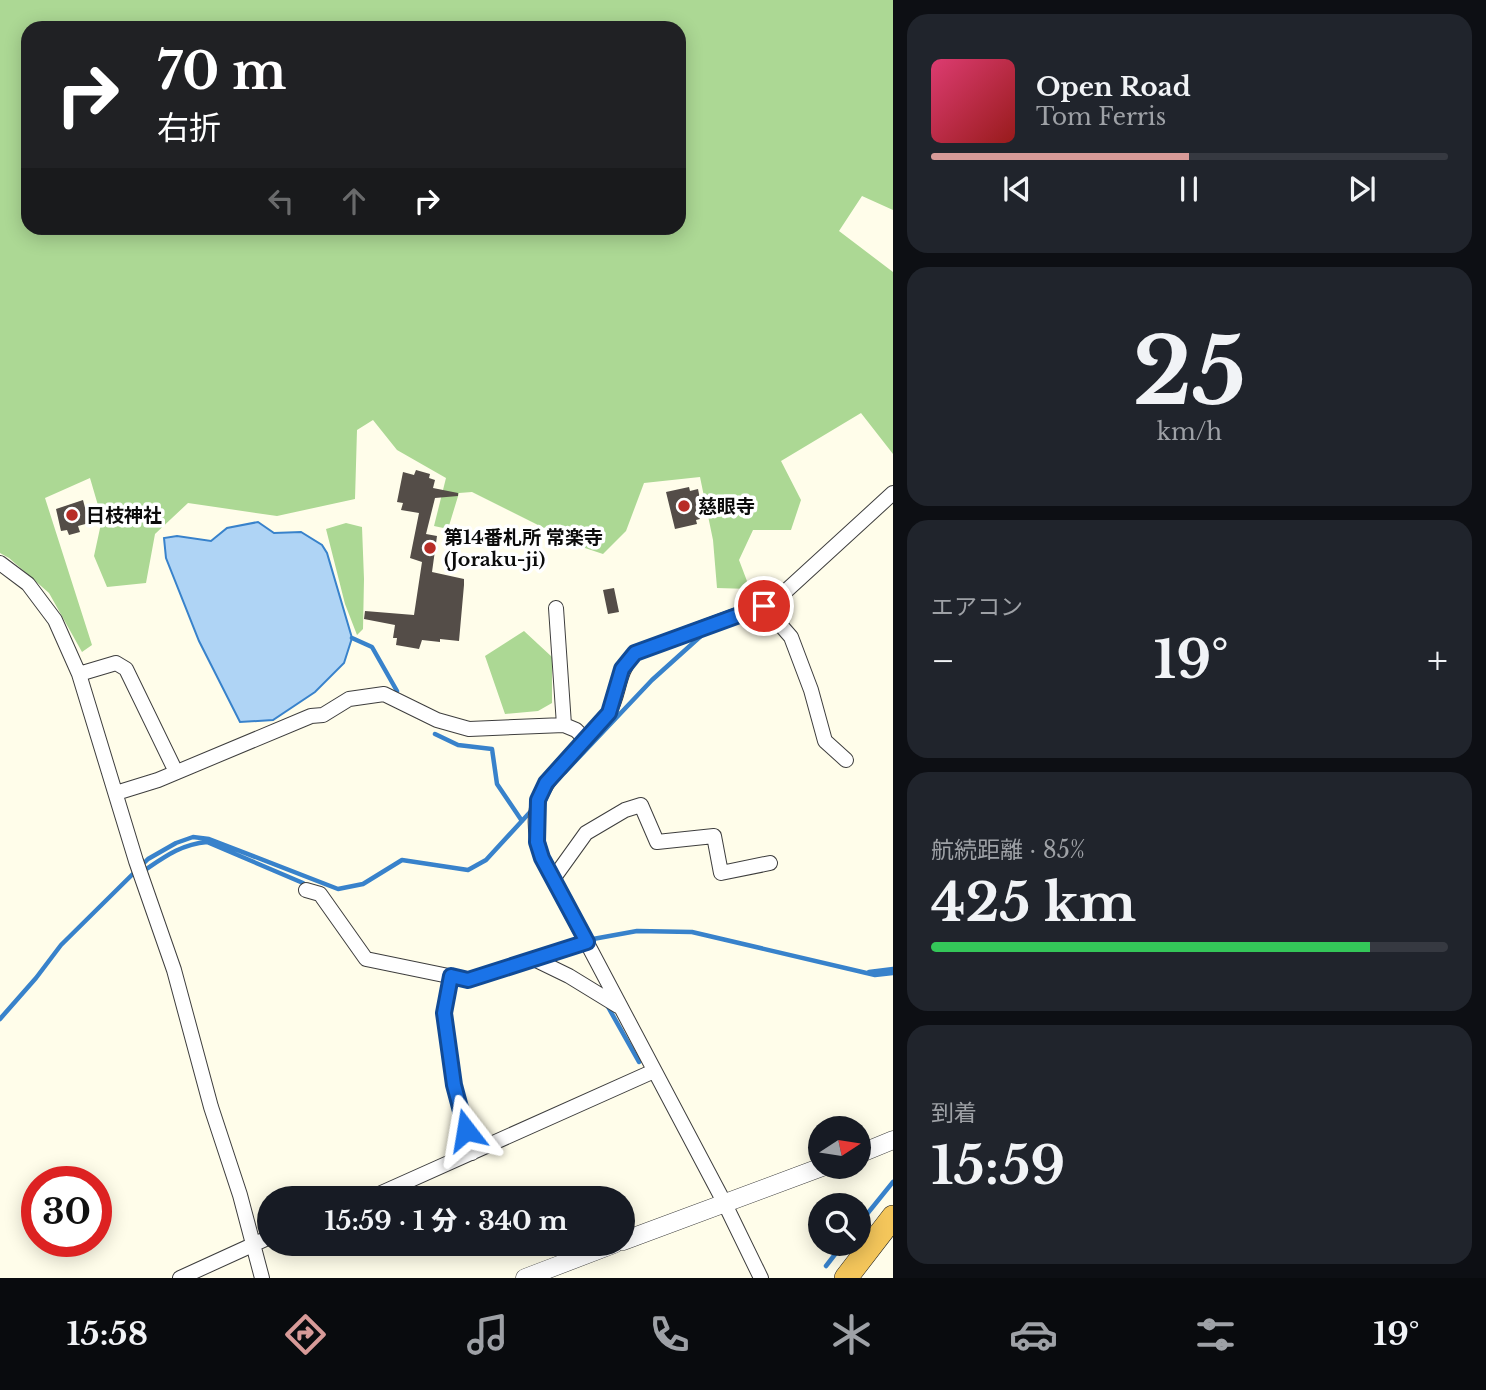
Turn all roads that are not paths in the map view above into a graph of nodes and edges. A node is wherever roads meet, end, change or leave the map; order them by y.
1 (891, 497) edge
2 (0, 563) edge
3 (764, 606) junction
4 (556, 608) dead end
5 (79, 674) junction
6 (565, 725) junction
7 (585, 739) junction
8 (846, 760) dead end
9 (176, 772) junction
10 (116, 793) junction
11 (770, 863) dead end
12 (554, 879) junction
13 (306, 890) dead end
14 (587, 942) junction
15 (534, 959) junction
16 (451, 976) junction
17 (619, 1006) junction
18 (654, 1071) junction
19 (893, 1140) edge
20 (872, 1149) edge
21 (472, 1153) junction
22 (808, 1172) edge
23 (397, 1186) edge
24 (724, 1202) junction
25 (893, 1217) edge
26 (635, 1236) edge
27 (257, 1242) edge
28 (253, 1243) junction
29 (583, 1256) edge
30 (180, 1278) edge
31 (262, 1278) edge
32 (525, 1278) edge
33 (761, 1278) edge
34 (846, 1278) edge

1 - 3 street
2 - 5 street
3 - 7 street
3 - 8 street
4 - 6 street
5 - 9 street
5 - 10 street
6 - 7 street
6 - 9 street
7 - 12 street
9 - 10 street
10 - 28 street
11 - 12 street
12 - 14 street
13 - 16 street
14 - 15 street
14 - 17 street
15 - 16 street
15 - 17 street
16 - 21 street
17 - 18 street
18 - 21 street
18 - 24 street
19 - 20 street
21 - 23 street
22 - 24 street
24 - 26 street
24 - 33 street
25 - 34 highway
27 - 28 street
28 - 30 street
28 - 31 street
29 - 32 street

